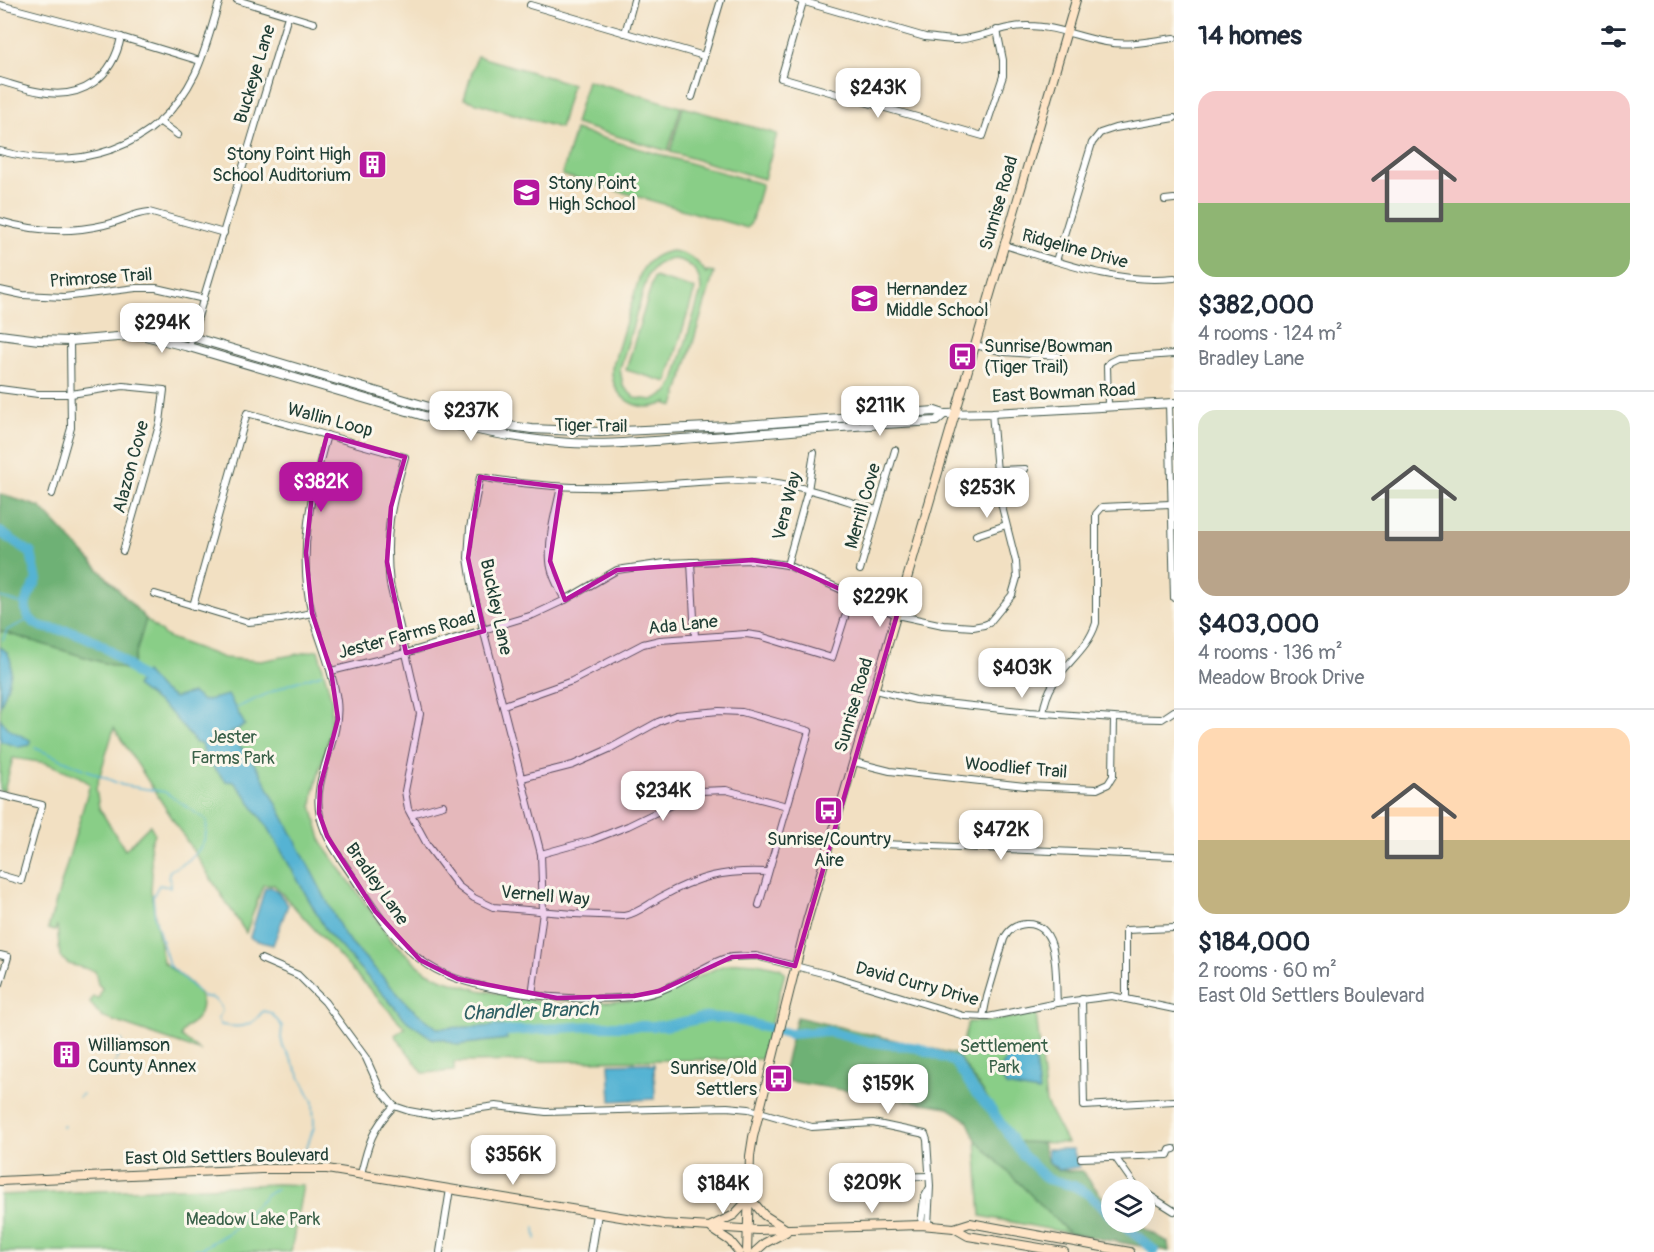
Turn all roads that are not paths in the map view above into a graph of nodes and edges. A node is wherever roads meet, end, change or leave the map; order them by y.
1 (220, 0) edge
2 (237, 0) edge
3 (634, 0) edge
4 (721, 0) edge
5 (1076, 0) edge
6 (800, 1) edge
7 (0, 5) edge
8 (530, 5) dead end
9 (288, 16) junction
10 (314, 23) dead end
11 (997, 30) junction
12 (1067, 31) junction
13 (625, 33) junction
14 (121, 37) junction
15 (1174, 38) edge
16 (704, 56) junction
17 (200, 61) junction
18 (0, 81) edge
19 (692, 97) dead end
20 (1174, 118) edge
21 (159, 121) junction
22 (178, 135) dead end
23 (0, 151) edge
24 (1174, 198) edge
25 (1165, 200) dead end
26 (0, 221) edge
27 (224, 233) junction
28 (1004, 245) junction
29 (1056, 261) junction
30 (1174, 278) edge
31 (0, 290) edge
32 (204, 299) junction
33 (0, 335) edge
34 (141, 335) junction
35 (192, 337) junction
36 (70, 341) junction
37 (975, 345) junction
38 (189, 347) junction
39 (1174, 354) edge
40 (1058, 356) dead end
41 (0, 389) edge
42 (71, 394) junction
43 (1171, 403) edge
44 (1108, 405) junction
45 (992, 413) junction
46 (944, 414) junction
47 (955, 414) junction
48 (327, 435) junction
49 (895, 450) dead end
50 (814, 453) dead end
51 (1025, 469) dead end
52 (997, 470) junction
53 (561, 487) junction
54 (808, 490) junction
55 (52, 494) dead end
56 (1170, 504) junction
57 (877, 510) junction
58 (1006, 525) junction
59 (976, 535) dead end
60 (123, 551) dead end
61 (692, 562) junction
62 (788, 565) junction
63 (860, 570) dead end
64 (155, 594) dead end
65 (1174, 598) edge
66 (565, 600) junction
67 (193, 606) junction
68 (312, 613) junction
69 (897, 615) junction
70 (845, 617) dead end
71 (484, 631) junction
72 (695, 637) junction
73 (406, 653) junction
74 (331, 671) junction
75 (875, 690) junction
76 (504, 705) junction
77 (1174, 711) edge
78 (1043, 713) junction
79 (1114, 718) junction
80 (854, 762) junction
81 (522, 778) junction
82 (0, 795) edge
83 (443, 805) dead end
84 (787, 806) junction
85 (411, 814) junction
86 (832, 837) junction
87 (541, 854) junction
88 (1174, 856) edge
89 (768, 873) junction
90 (0, 875) edge
91 (759, 905) dead end
92 (543, 912) junction
93 (1174, 928) edge
94 (0, 955) edge
95 (261, 959) dead end
96 (795, 966) junction
97 (0, 984) edge
98 (532, 995) junction
99 (1082, 999) junction
100 (1126, 999) junction
101 (1057, 1003) junction
102 (1174, 1009) edge
103 (983, 1017) junction
104 (1174, 1101) edge
105 (394, 1106) junction
106 (758, 1112) junction
107 (1174, 1149) edge
108 (1114, 1157) junction
109 (1081, 1158) dead end
110 (361, 1174) junction
111 (929, 1176) junction
112 (888, 1177) dead end
113 (1130, 1179) edge
114 (0, 1181) edge
115 (450, 1189) junction
116 (750, 1198) junction
117 (1155, 1199) edge
118 (1174, 1211) edge
119 (597, 1214) junction
120 (925, 1225) junction
121 (709, 1227) junction
122 (954, 1228) junction
123 (748, 1230) junction
124 (790, 1230) junction
125 (1081, 1248) edge
126 (440, 1252) edge
127 (591, 1252) edge
128 (739, 1252) edge
129 (747, 1252) edge
130 (755, 1252) edge
131 (1064, 1252) edge
132 (1130, 1252) edge

1 - 17 street
2 - 9 street
3 - 13 street
4 - 16 street
5 - 12 main road, Sunrise Road
6 - 11 street
6 - 11 street
7 - 14 street
8 - 13 street
9 - 10 street
9 - 27 street, Buckeye Lane
11 - 12 street
12 - 15 street
12 - 28 main road, Sunrise Road
13 - 16 street
14 - 17 street
14 - 18 street
16 - 19 street
17 - 21 street
20 - 29 street
21 - 22 street
21 - 23 street
24 - 25 street
26 - 27 street
27 - 32 street, Buckeye Lane
28 - 29 street, Ridgeline Drive
28 - 37 main road, Sunrise Road
29 - 30 street, Ridgeline Drive
31 - 32 street, Primrose Trail
32 - 35 street, Buckeye Lane
33 - 36 street, Tiger Trail
34 - 35 street, Tiger Trail
34 - 36 street, Tiger Trail
34 - 38 street, Tiger Trail
35 - 38 street, Buckeye Lane
35 - 46 street, Tiger Trail
36 - 42 street
37 - 40 street
37 - 47 main road, Sunrise Road
38 - 46 street, Tiger Trail
39 - 44 street
41 - 42 street
42 - 55 street
42 - 60 street, Alazon Cove
43 - 44 street, East Bowman Road
43 - 56 street
44 - 45 street, East Bowman Road
45 - 47 street, East Bowman Road
45 - 52 street
46 - 47 street, Tiger Trail
47 - 69 main road, Sunrise Road
48 - 67 street, Wallin Loop
48 - 68 street, Bradley Lane
48 - 73 street, Wallin Loop
49 - 57 street, Merrill Cove
50 - 54 street, Vera Way
51 - 52 street
52 - 58 street
53 - 54 street, Buckley Lane
53 - 66 street
53 - 71 street, Buckley Lane
54 - 57 street, Buckley Lane
54 - 62 street, Vera Way
56 - 65 street
56 - 78 street
57 - 63 street, Merrill Cove
58 - 59 street
58 - 69 street, Jester Farms Road
61 - 62 street, Jester Farms Road
61 - 66 street, Jester Farms Road
61 - 72 street
62 - 69 street, Jester Farms Road
64 - 67 street
66 - 71 street, Jester Farms Road
67 - 68 street
68 - 74 street, Bradley Lane
69 - 75 main road, Sunrise Road
70 - 72 street, Ada Lane
71 - 73 street, Jester Farms Road
71 - 76 street, Buckley Lane
72 - 76 street, Ada Lane
73 - 74 street, Jester Farms Road
73 - 85 street, Vernell Way
74 - 98 street, Bradley Lane
75 - 78 street
75 - 80 main road, Sunrise Road
76 - 81 street, Buckley Lane
77 - 79 street
78 - 79 street
79 - 80 street, Woodlief Trail
80 - 86 main road, Sunrise Road
81 - 84 street
81 - 87 street, Buckley Lane
82 - 90 street
83 - 85 street
84 - 87 street
84 - 89 street
85 - 92 street, Vernell Way
86 - 88 street
86 - 96 main road, Sunrise Road
87 - 92 street, Buckley Lane
89 - 91 street
89 - 92 street, Vernell Way
92 - 98 street, Buckley Lane
93 - 100 street
94 - 97 street
95 - 105 street
96 - 98 street, Bradley Lane
96 - 103 street, David Curry Drive
96 - 106 main road, Sunrise Road
99 - 100 street, David Curry Drive
99 - 101 street, David Curry Drive
99 - 104 street
100 - 102 street, David Curry Drive
101 - 103 street, David Curry Drive
101 - 103 street
105 - 106 street
105 - 110 street
106 - 111 street
106 - 116 main road, Sunrise Road
107 - 108 street
108 - 109 street
108 - 113 street
110 - 114 main road, East Old Settlers Boulevard
110 - 115 main road, East Old Settlers Boulevard
111 - 112 street
111 - 120 street
115 - 119 main road, East Old Settlers Boulevard
115 - 126 street
116 - 121 main road
116 - 123 main road, Sunrise Road
116 - 124 main road
117 - 118 street
119 - 121 main road, East Old Settlers Boulevard
119 - 127 street
120 - 122 main road, East Old Settlers Boulevard
120 - 124 main road, East Old Settlers Boulevard
121 - 123 main road, East Old Settlers Boulevard
121 - 128 main road
122 - 125 main road, East Old Settlers Boulevard
122 - 131 main road, East Old Settlers Boulevard
123 - 124 main road, East Old Settlers Boulevard
123 - 129 main road, Sunrise Road
124 - 130 main road
125 - 132 main road, East Old Settlers Boulevard

